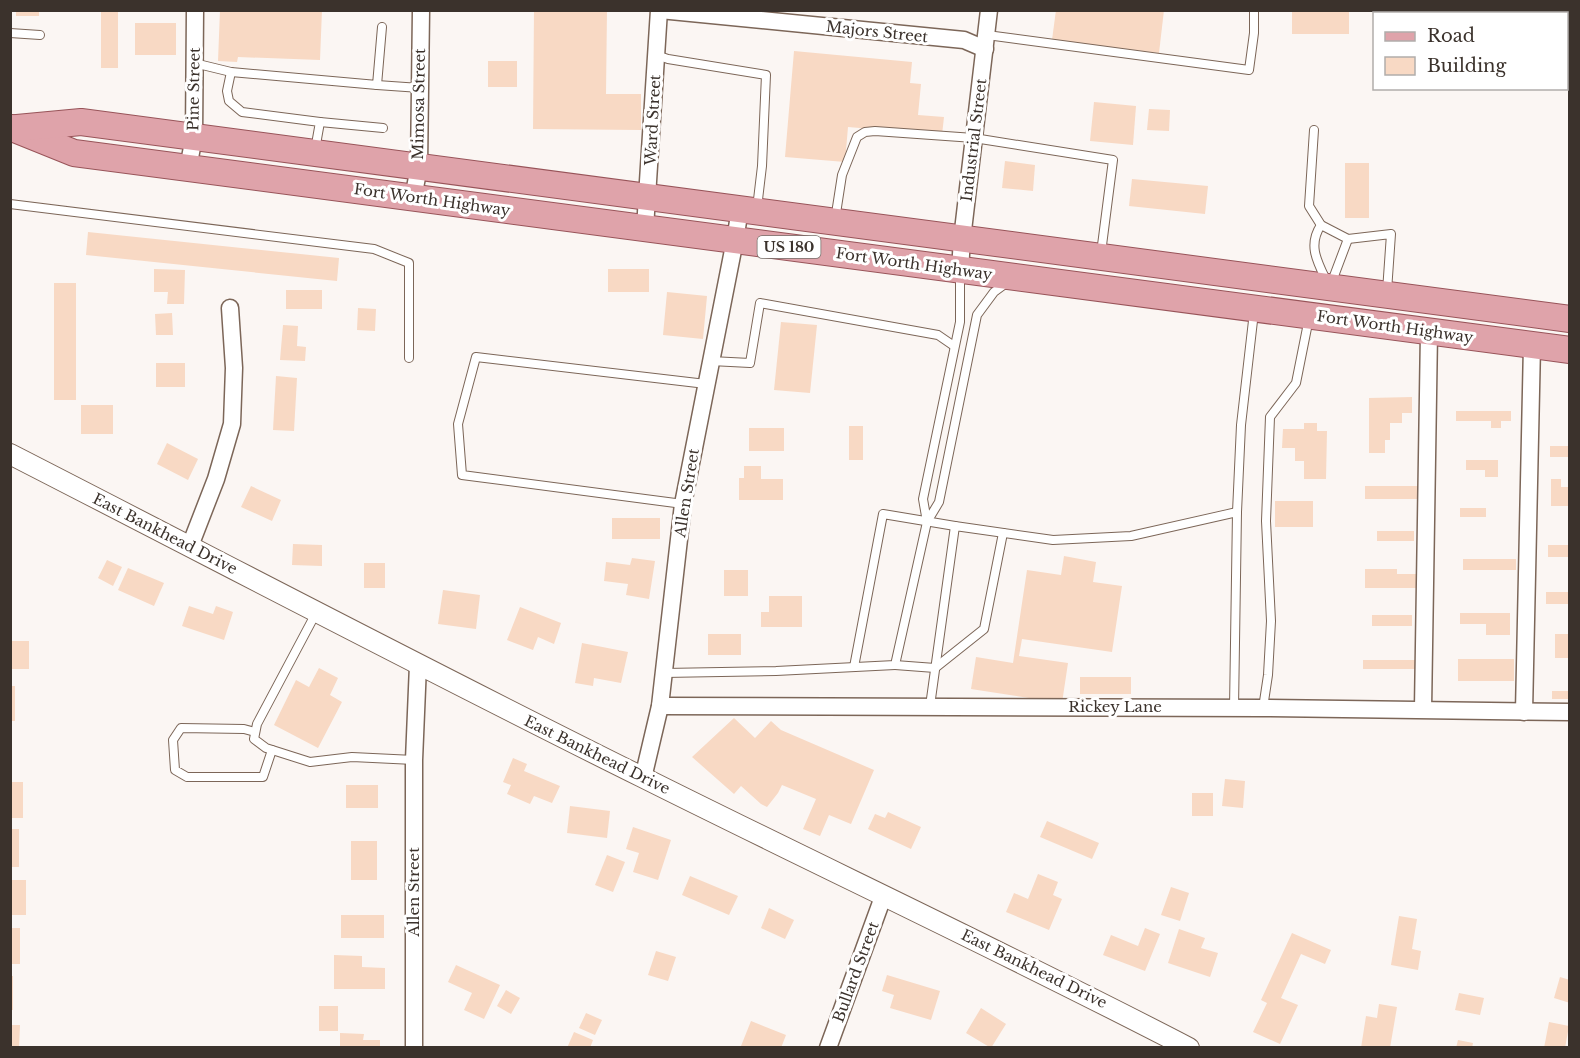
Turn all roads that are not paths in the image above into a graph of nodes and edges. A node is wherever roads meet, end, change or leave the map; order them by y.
1 (195, 10) edge
2 (421, 10) edge
3 (659, 10) edge
4 (989, 10) edge
5 (1254, 10) edge
6 (382, 27) dead end
7 (10, 33) edge
8 (40, 34) dead end
9 (986, 42) junction
10 (656, 55) junction
11 (194, 63) junction
12 (231, 72) junction
13 (377, 85) junction
14 (420, 88) junction
15 (320, 122) junction
16 (11, 128) edge
17 (383, 128) dead end
18 (1314, 130) dead end
19 (194, 137) junction
20 (974, 138) junction
21 (314, 153) junction
22 (419, 167) junction
23 (188, 168) junction
24 (648, 197) junction
25 (413, 198) junction
26 (10, 204) edge
27 (748, 210) junction
28 (835, 222) junction
29 (1321, 225) junction
30 (645, 228) junction
31 (962, 238) junction
32 (1348, 238) junction
33 (735, 240) junction
34 (1101, 257) junction
35 (960, 270) junction
36 (1014, 278) junction
37 (1329, 287) junction
38 (1387, 294) junction
39 (230, 308) dead end
40 (1254, 309) junction
41 (1318, 317) junction
42 (1569, 319) edge
43 (1430, 332) junction
44 (1532, 345) junction
45 (954, 346) junction
46 (1569, 350) edge
47 (409, 358) dead end
48 (711, 361) junction
49 (706, 384) junction
50 (10, 454) edge
51 (682, 504) junction
52 (1237, 512) junction
53 (927, 522) junction
54 (955, 526) junction
55 (1003, 533) junction
56 (190, 546) junction
57 (316, 613) junction
58 (418, 665) junction
59 (895, 665) junction
60 (854, 667) junction
61 (935, 668) junction
62 (664, 673) junction
63 (660, 706) junction
64 (930, 706) junction
65 (1234, 708) junction
66 (1263, 708) junction
67 (1423, 709) junction
68 (1524, 712) junction
69 (1569, 712) edge
70 (255, 732) junction
71 (272, 750) junction
72 (414, 760) junction
73 (643, 778) junction
74 (883, 897) junction
75 (414, 1047) edge
76 (828, 1047) edge
77 (1189, 1047) edge

1 - 11 street, Pine Street
2 - 14 street, Mimosa Street
3 - 9 street, Majors Street
3 - 10 street, Ward Street
4 - 9 street, Industrial Street
5 - 9 lane
6 - 13 lane
7 - 8 lane
9 - 20 street, Industrial Street
10 - 24 street, Ward Street
10 - 27 lane
11 - 12 lane
11 - 19 street, Pine Street
12 - 13 lane
12 - 15 lane
13 - 14 lane
14 - 22 street, Mimosa Street
15 - 17 lane
15 - 21 lane
16 - 19 main road, Fort Worth Highway / US 180
16 - 23 main road, Fort Worth Highway / US 180
18 - 29 lane
19 - 21 main road, Fort Worth Highway / US 180
19 - 23 street, Pine Street
20 - 28 lane
20 - 31 street, Industrial Street
20 - 34 lane
21 - 22 main road, Fort Worth Highway / US 180
22 - 24 main road, Fort Worth Highway / US 180
22 - 25 street, Mimosa Street
23 - 25 main road, Fort Worth Highway / US 180
24 - 27 main road, Fort Worth Highway / US 180
24 - 30 street, Ward Street
25 - 30 main road, Fort Worth Highway / US 180
26 - 47 lane
27 - 28 main road, Fort Worth Highway / US 180
27 - 33 street, Allen Street
28 - 31 main road, Fort Worth Highway / US 180
29 - 32 lane
29 - 37 lane
30 - 33 main road, Fort Worth Highway / US 180
31 - 34 main road, Fort Worth Highway / US 180
31 - 35 street, Industrial Street
32 - 37 lane
32 - 38 lane
33 - 35 main road, Fort Worth Highway / US 180
33 - 48 street, Allen Street
34 - 37 main road, Fort Worth Highway / US 180
35 - 36 main road, Fort Worth Highway / US 180
35 - 45 lane
36 - 40 main road, Fort Worth Highway / US 180
36 - 53 lane
37 - 38 main road, Fort Worth Highway / US 180
37 - 41 main road
38 - 42 main road, Fort Worth Highway / US 180
39 - 56 street
40 - 41 main road, Fort Worth Highway / US 180
40 - 52 lane
41 - 43 main road, Fort Worth Highway / US 180
41 - 66 lane
43 - 44 main road, Fort Worth Highway / US 180
43 - 67 street
44 - 46 main road, Fort Worth Highway / US 180
44 - 68 street
45 - 48 lane
45 - 53 lane
48 - 49 street, Allen Street
49 - 51 street, Allen Street
49 - 51 lane
50 - 56 street, East Bankhead Drive
51 - 62 street, Allen Street
52 - 55 lane
52 - 65 lane
53 - 54 lane
53 - 59 lane
53 - 60 lane
54 - 55 lane
54 - 61 lane
55 - 61 lane
56 - 57 street, East Bankhead Drive
57 - 58 street, East Bankhead Drive
57 - 70 lane
58 - 72 street, Allen Street
58 - 73 street, East Bankhead Drive
59 - 60 lane
59 - 61 lane
60 - 62 lane
61 - 64 lane
62 - 63 street, Allen Street
63 - 64 street, Rickey Lane
63 - 73 street, Allen Street
64 - 65 street, Rickey Lane
65 - 66 street, Rickey Lane
66 - 67 street, Rickey Lane
67 - 68 street, Rickey Lane
68 - 69 street, Rickey Lane
70 - 71 lane
70 - 71 lane
71 - 72 lane
72 - 75 street, Allen Street
73 - 74 street, East Bankhead Drive
74 - 76 street, Bullard Street
74 - 77 street, East Bankhead Drive

